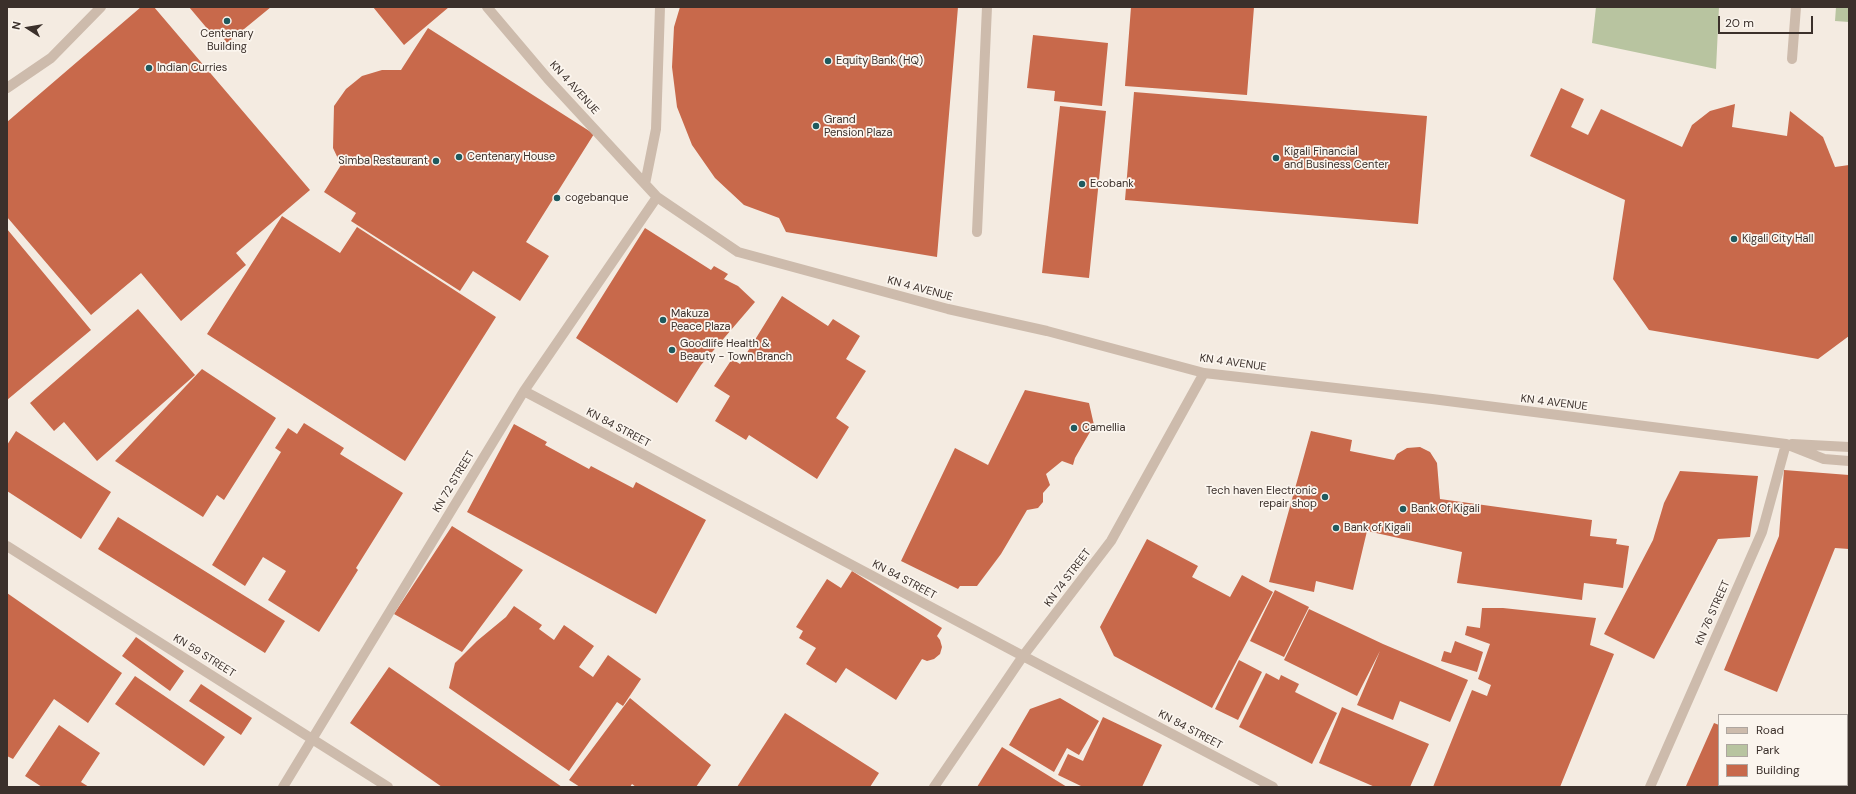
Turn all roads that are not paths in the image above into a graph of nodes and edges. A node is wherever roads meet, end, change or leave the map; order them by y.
1 (101, 7) edge
2 (487, 7) edge
3 (660, 7) edge
4 (987, 7) edge
5 (1796, 7) edge
6 (1792, 59) dead end
7 (7, 88) edge
8 (644, 184) junction
9 (657, 197) junction
10 (977, 232) dead end
11 (1204, 373) junction
12 (524, 391) junction
13 (1786, 444) junction
14 (1849, 447) edge
15 (1849, 461) edge
16 (7, 546) edge
17 (1023, 656) junction
18 (312, 738) junction
19 (283, 787) edge
20 (388, 787) edge
21 (934, 787) edge
22 (1273, 787) edge
23 (1650, 787) edge

1 - 7 street
2 - 8 street, KN 4 AVENUE
3 - 8 street
4 - 10 street
5 - 6 street
8 - 9 street, KN 4 AVENUE
9 - 11 street, KN 4 AVENUE
9 - 12 street, KN 72 STREET
11 - 13 street, KN 4 AVENUE
11 - 17 street, KN 74 STREET
12 - 17 street, KN 84 STREET
12 - 18 street, KN 72 STREET
13 - 14 street
13 - 15 street, KN 4 AVENUE
13 - 23 street, KN 76 STREET
16 - 18 street, KN 59 STREET
17 - 21 street, KN 74 STREET
17 - 22 street, KN 84 STREET
18 - 19 street, KN 72 STREET
18 - 20 street, KN 59 STREET

